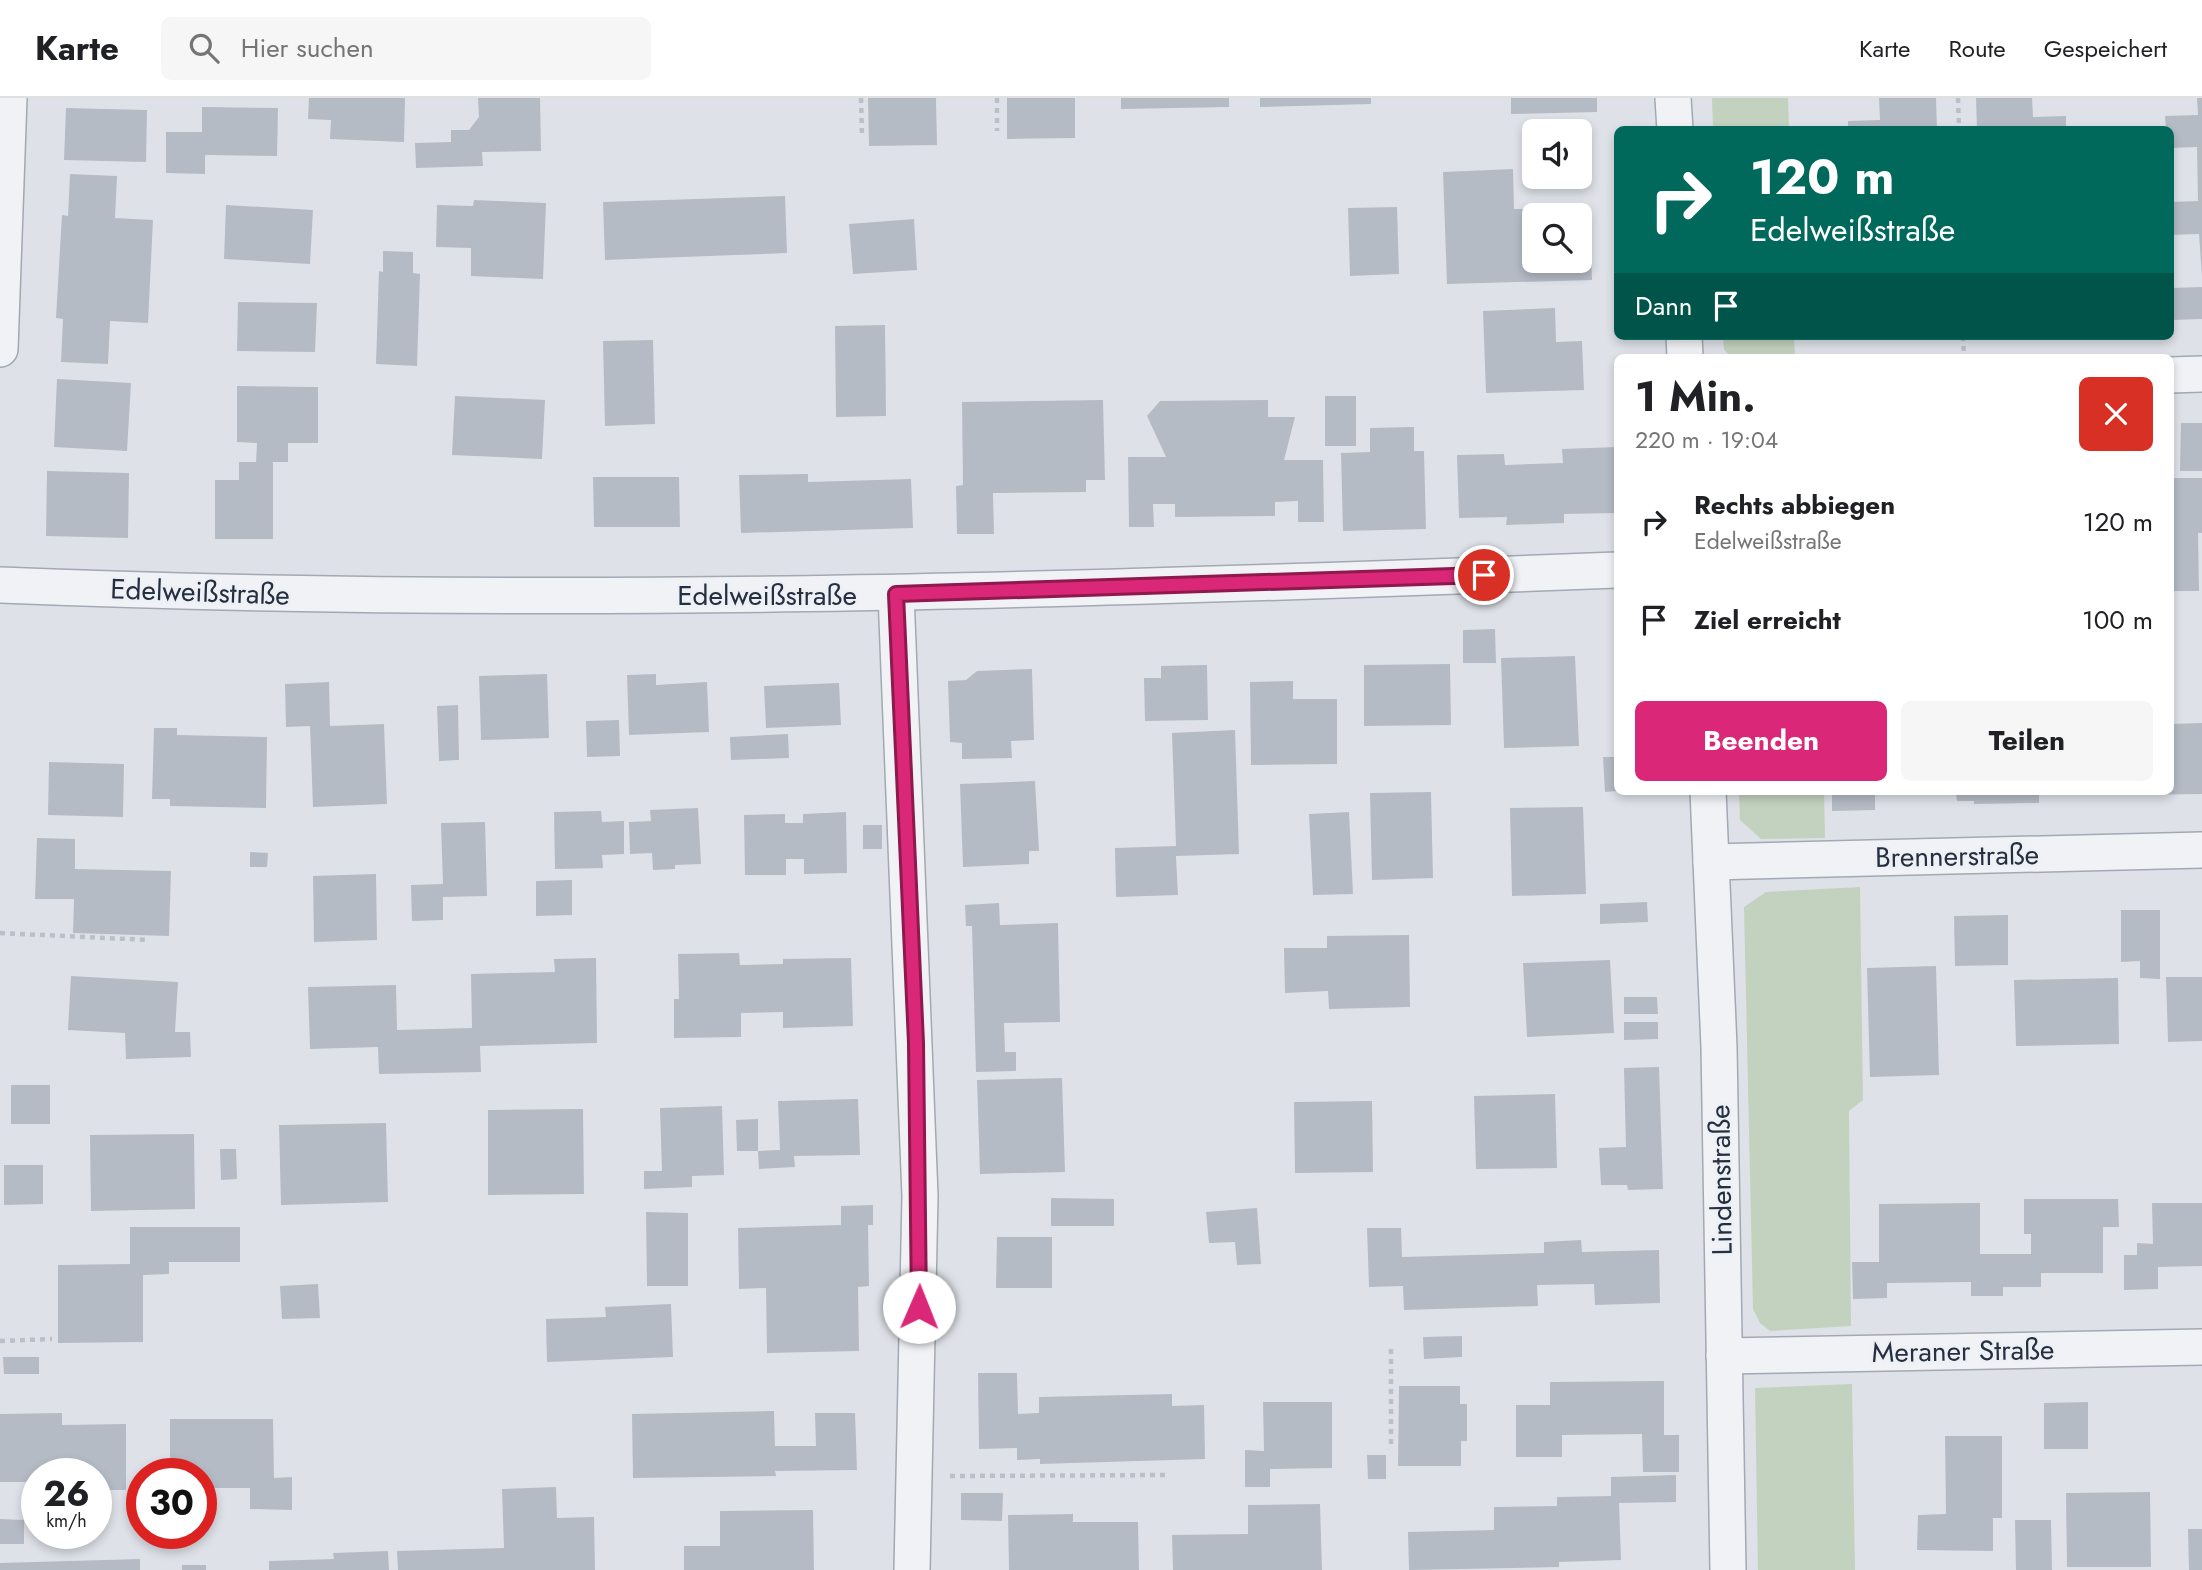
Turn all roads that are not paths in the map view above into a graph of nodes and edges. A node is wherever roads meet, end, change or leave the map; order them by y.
1 (9, 98) edge
2 (1673, 98) edge
3 (1675, 126) edge
4 (0, 349) edge
5 (2202, 374) edge
6 (2174, 375) edge
7 (1614, 570) edge
8 (0, 585) edge
9 (896, 594) junction
10 (1708, 795) edge
11 (2202, 850) edge
12 (1711, 862) junction
13 (2202, 1347) edge
14 (1724, 1356) junction
15 (912, 1570) edge
16 (1728, 1570) edge

1 - 4 street
2 - 3 street
5 - 6 street
7 - 9 street, Edelweißstraße
8 - 9 street, Edelweißstraße
9 - 15 street
10 - 12 street, Lindenstraße
11 - 12 street, Brennerstraße
12 - 14 street, Lindenstraße
13 - 14 street, Meraner Straße
14 - 16 street, Lindenstraße

